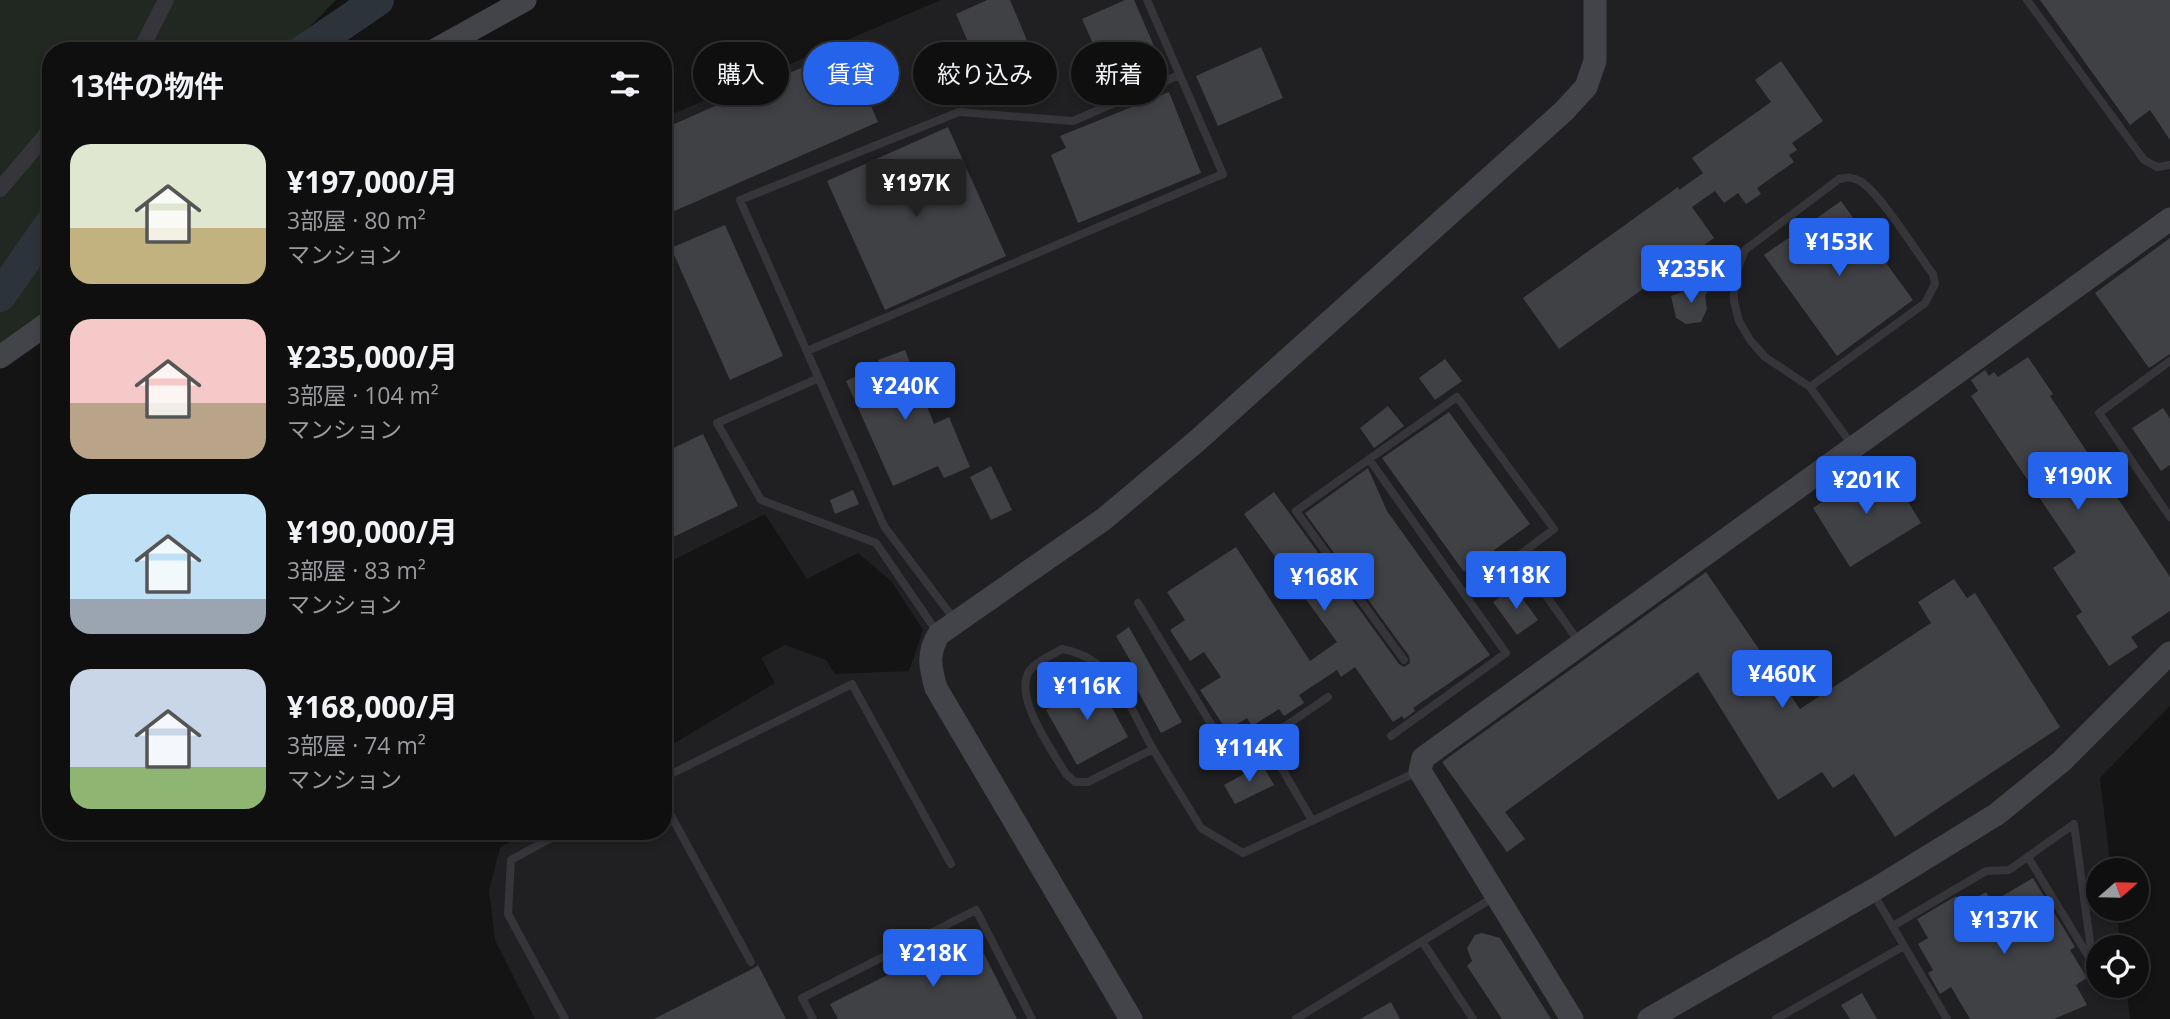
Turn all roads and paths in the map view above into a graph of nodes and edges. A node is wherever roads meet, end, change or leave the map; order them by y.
1 (166, 0) edge
2 (525, 0) edge
3 (1147, 0) edge
4 (1595, 0) edge
5 (2027, 0) edge
6 (145, 42) edge
7 (449, 42) edge
8 (1179, 75) junction
9 (42, 140) edge
10 (2170, 165) edge
11 (0, 189) edge
12 (2170, 219) edge
13 (42, 327) edge
14 (807, 351) junction
15 (0, 357) edge
16 (2170, 361) edge
17 (819, 378) junction
18 (1810, 387) junction
19 (1853, 447) junction
20 (1369, 459) junction
21 (2170, 517) edge
22 (1518, 556) junction
23 (1464, 594) junction
24 (1138, 603) dead end
25 (947, 628) junction
26 (1581, 644) junction
27 (2170, 653) edge
28 (1404, 660) dead end
29 (1328, 697) dead end
30 (1391, 736) dead end
31 (1265, 740) junction
32 (1153, 749) junction
33 (1420, 771) junction
34 (672, 774) edge
35 (672, 818) edge
36 (1312, 820) junction
37 (548, 840) edge
38 (2028, 856) junction
39 (951, 864) dead end
40 (1872, 891) junction
41 (1496, 895) junction
42 (1893, 926) junction
43 (1422, 941) junction
44 (1904, 946) junction
45 (751, 962) dead end
46 (565, 1019) edge
47 (813, 1019) edge
48 (1031, 1019) edge
49 (1131, 1019) edge
50 (1296, 1019) edge
51 (1473, 1019) edge
52 (1572, 1019) edge
53 (1648, 1019) edge
54 (1776, 1019) edge
55 (1947, 1019) edge

1 - 6 street
2 - 7 street
3 - 8 lane
4 - 25 street
5 - 10 lane
8 - 14 lane
8 - 14 lane
9 - 11 street
12 - 19 street
13 - 15 street
14 - 17 lane
16 - 21 lane
17 - 25 lane
17 - 25 lane
18 - 18 lane
18 - 19 lane
19 - 26 street
20 - 22 lane
20 - 23 lane
20 - 28 lane
22 - 23 lane
22 - 26 lane
23 - 30 lane
24 - 31 lane
25 - 49 street
26 - 33 street
27 - 40 street
29 - 31 lane
31 - 36 lane
32 - 32 lane
32 - 36 lane
33 - 36 lane
33 - 41 street
34 - 39 lane
35 - 45 lane
37 - 46 lane
38 - 38 lane
38 - 42 lane
40 - 42 lane
40 - 53 street
41 - 43 lane
41 - 52 street
42 - 44 lane
43 - 50 lane
43 - 51 lane
44 - 54 lane
44 - 55 lane
47 - 48 lane

